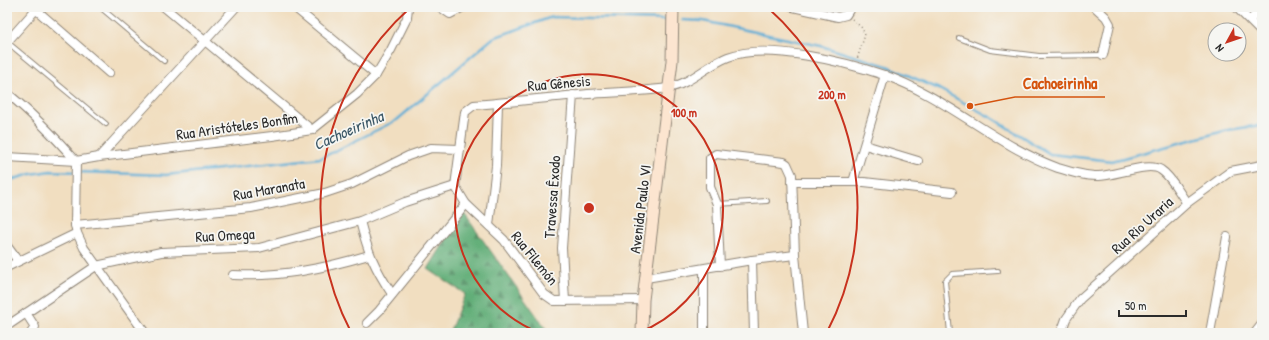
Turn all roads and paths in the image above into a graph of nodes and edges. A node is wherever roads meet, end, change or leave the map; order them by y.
1 (100, 7) edge
2 (164, 7) edge
3 (236, 7) edge
4 (294, 7) edge
5 (408, 7) edge
6 (463, 7) edge
7 (673, 7) edge
8 (793, 7) edge
9 (851, 7) edge
10 (1095, 7) edge
11 (1236, 7) edge
12 (35, 8) edge
13 (1262, 8) edge
14 (442, 9) edge
15 (846, 15) junction
16 (1250, 20) junction
17 (1262, 33) edge
18 (959, 38) dead end
19 (7, 42) edge
20 (205, 43) junction
21 (1103, 55) joint
22 (858, 56) dead end
23 (164, 62) dead end
24 (109, 73) dead end
25 (376, 75) junction
26 (885, 75) junction
27 (669, 88) junction
28 (7, 94) edge
29 (573, 95) junction
30 (498, 103) junction
31 (106, 124) dead end
32 (312, 130) junction
33 (865, 145) junction
34 (459, 149) junction
35 (7, 157) edge
36 (100, 157) junction
37 (918, 161) dead end
38 (76, 162) junction
39 (1262, 166) edge
40 (792, 182) junction
41 (853, 182) junction
42 (455, 186) junction
43 (952, 192) dead end
44 (767, 201) dead end
45 (1186, 203) junction
46 (466, 204) junction
47 (717, 204) junction
48 (360, 221) junction
49 (489, 225) junction
50 (76, 229) junction
51 (1227, 237) dead end
52 (7, 246) edge
53 (369, 255) junction
54 (795, 255) junction
55 (752, 260) junction
56 (18, 261) junction
57 (96, 266) junction
58 (720, 266) junction
59 (7, 267) edge
60 (704, 270) junction
61 (998, 271) dead end
62 (233, 275) dead end
63 (646, 278) junction
64 (392, 294) junction
65 (643, 300) junction
66 (565, 301) junction
67 (26, 313) junction
68 (367, 322) dead end
69 (1262, 324) edge
70 (7, 326) edge
71 (31, 333) edge
72 (145, 333) edge
73 (642, 333) edge
74 (704, 333) edge
75 (754, 333) edge
76 (803, 333) edge
77 (950, 333) edge
78 (1061, 333) edge
79 (1210, 333) edge
80 (1254, 333) edge

1 - 23 lane
2 - 20 street
3 - 20 street
4 - 25 street
5 - 25 street, Rua Aristóteles Bonfim
6 - 14 street
7 - 27 street, Avenida Paulo VI
8 - 15 street
9 - 15 street
10 - 21 street
11 - 16 street
12 - 19 street
12 - 24 street
13 - 16 street
15 - 22 path
16 - 17 street
18 - 21 lane
19 - 31 lane
20 - 32 street
20 - 36 street
25 - 32 street, Rua Aristóteles Bonfim
26 - 27 street
26 - 33 street
26 - 45 street
27 - 29 street, Rua Gênesis
27 - 63 street, Avenida Paulo VI
28 - 38 street
29 - 30 street, Rua Gênesis
29 - 66 street, Travessa Êxodo
30 - 34 street, Rua Gênesis
30 - 49 street
32 - 36 street, Rua Aristóteles Bonfim
33 - 37 street
33 - 41 street
34 - 42 street
34 - 50 street, Rua Maranata
35 - 38 street, Rua Aristóteles Bonfim
36 - 38 street, Rua Aristóteles Bonfim
38 - 50 street
39 - 45 street, Rua Rio Uraria
40 - 41 street
40 - 47 street
40 - 54 street
41 - 43 street
42 - 46 street, Rua Filemón
42 - 48 street, Rua Omega
44 - 47 lane
45 - 78 street, Rua Rio Uraria
46 - 49 street, Rua Filemón
46 - 64 street
47 - 58 street
48 - 53 street
48 - 57 street, Rua Omega
49 - 66 street, Rua Filemón
50 - 56 street, Rua Maranata
50 - 57 street
51 - 79 street
52 - 56 street
53 - 62 street
53 - 64 street
54 - 55 street
54 - 76 street
55 - 58 street
55 - 75 street
56 - 59 street, Rua Maranata
57 - 67 street, Rua Omega
57 - 72 street
58 - 60 street
60 - 63 street
60 - 74 street
61 - 77 lane
63 - 65 street, Avenida Paulo VI
64 - 68 street
65 - 66 street, Rua Filemón
65 - 73 street, Avenida Paulo VI
67 - 70 street, Rua Omega
67 - 71 street
69 - 80 street

